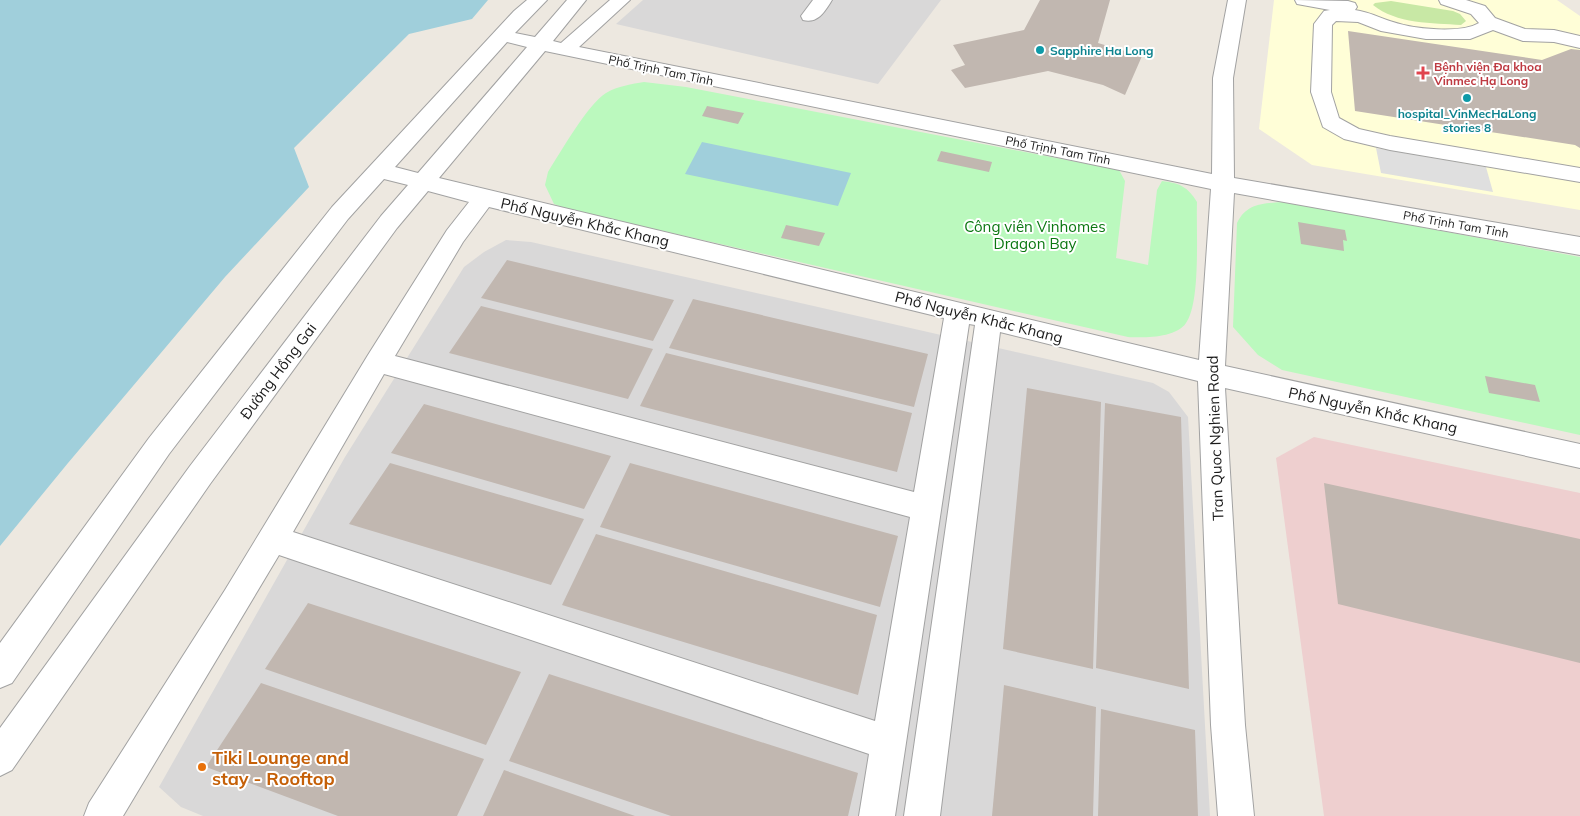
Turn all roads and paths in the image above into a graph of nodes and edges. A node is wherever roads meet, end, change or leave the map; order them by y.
1 (538, 0) edge
2 (577, 0) edge
3 (621, 0) edge
4 (823, 0) edge
5 (1237, 0) edge
6 (1304, 0) edge
7 (1456, 1) edge
8 (1351, 8) edge
9 (810, 16) dead end
10 (1488, 22) junction
11 (504, 36) junction
12 (1580, 42) edge
13 (538, 45) junction
14 (564, 50) junction
15 (380, 170) junction
16 (1580, 175) edge
17 (422, 182) junction
18 (1223, 184) junction
19 (484, 198) junction
20 (1580, 246) edge
21 (958, 311) junction
22 (989, 319) junction
23 (377, 362) junction
24 (1211, 374) junction
25 (1580, 456) edge
26 (926, 508) junction
27 (272, 539) junction
28 (0, 671) edge
29 (888, 743) junction
30 (0, 758) edge
31 (102, 816) edge
32 (877, 816) edge
33 (922, 816) edge
34 (1236, 816) edge

1 - 11 street
2 - 13 street, Đường Hồng Gai
3 - 14 street
4 - 9 street
5 - 18 street, Tran Quoc Nghien Road
6 - 8 street
7 - 10 street
8 - 10 street
8 - 16 street
10 - 12 street
11 - 13 street
11 - 15 street
13 - 14 street, Phố Trịnh Tam Tỉnh
13 - 17 street, Đường Hồng Gai
14 - 18 street, Phố Trịnh Tam Tỉnh
15 - 17 street, Phố Nguyễn Khắc Khang
15 - 28 street
17 - 19 street, Phố Nguyễn Khắc Khang
17 - 30 street, Đường Hồng Gai
18 - 20 street, Phố Trịnh Tam Tỉnh
18 - 24 street, Tran Quoc Nghien Road
19 - 21 street, Phố Nguyễn Khắc Khang
19 - 23 street
21 - 22 street, Phố Nguyễn Khắc Khang
21 - 26 street
22 - 24 street, Phố Nguyễn Khắc Khang
22 - 33 street
23 - 26 street
23 - 27 street
24 - 25 street, Phố Nguyễn Khắc Khang
24 - 34 street, Tran Quoc Nghien Road
26 - 29 street
27 - 29 street
27 - 31 street
29 - 32 street

